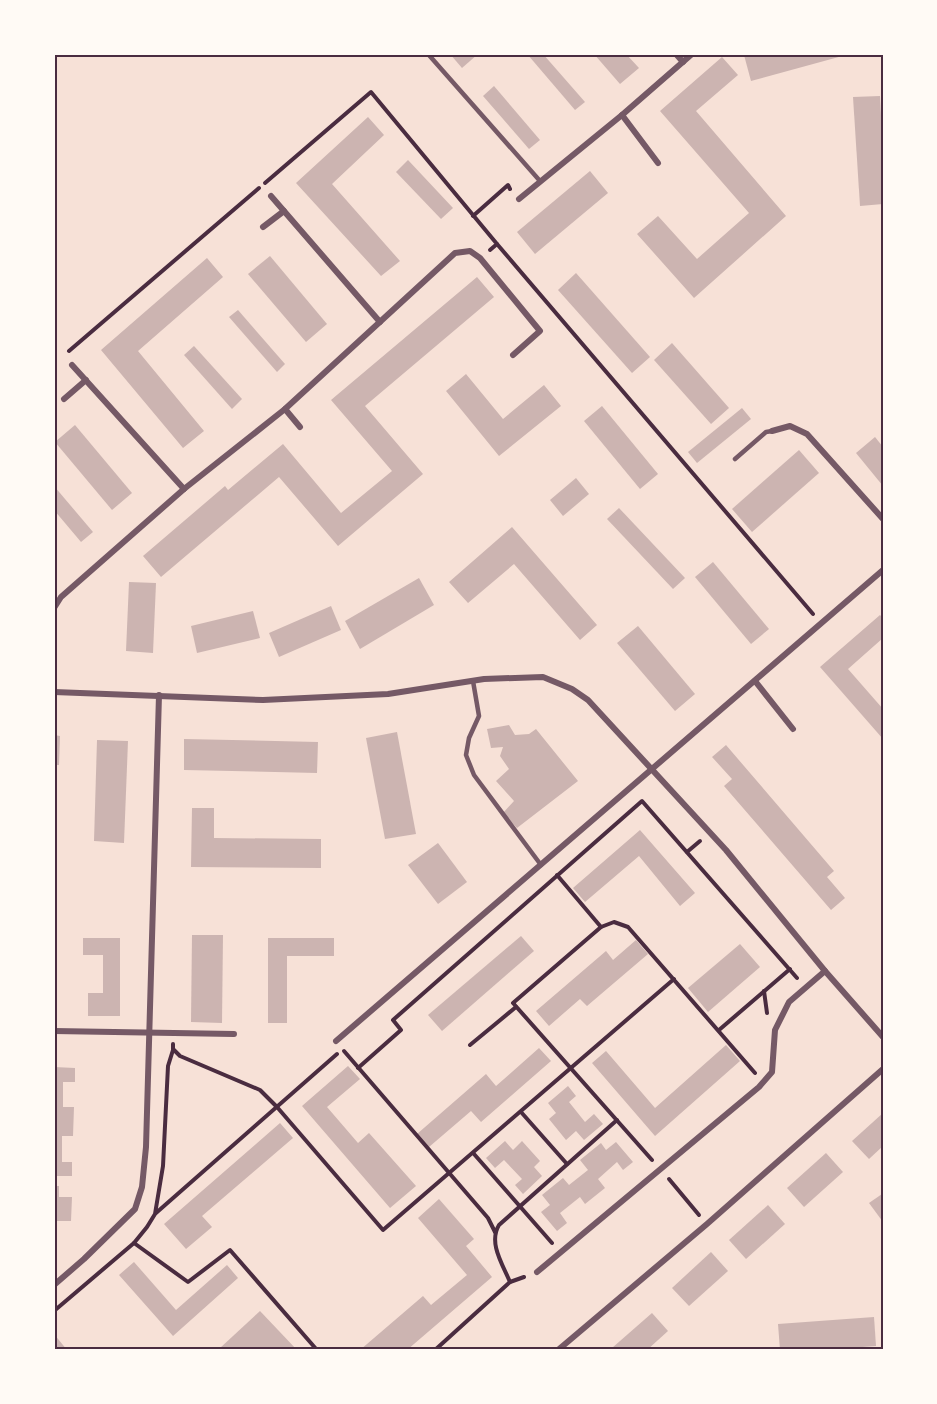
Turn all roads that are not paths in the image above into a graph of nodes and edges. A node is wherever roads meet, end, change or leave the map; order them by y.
1 (428, 54) edge
2 (676, 54) edge
3 (692, 54) edge
4 (683, 62) junction
5 (622, 115) junction
6 (658, 163) dead end
7 (540, 181) junction
8 (271, 196) dead end
9 (519, 199) road end
10 (284, 211) junction
11 (263, 227) dead end
12 (380, 322) junction
13 (513, 355) dead end
14 (72, 365) dead end
15 (87, 380) junction
16 (64, 399) dead end
17 (285, 409) junction
18 (300, 427) dead end
19 (772, 431) joint
20 (735, 459) dead end
21 (184, 489) junction
22 (883, 519) edge
23 (883, 570) edge
24 (54, 608) edge
25 (473, 681) junction
26 (755, 681) junction
27 (54, 692) edge
28 (159, 695) junction
29 (793, 729) dead end
30 (652, 769) junction
31 (543, 863) junction
32 (825, 971) junction
33 (54, 1031) edge
34 (150, 1034) junction
35 (234, 1034) dead end
36 (883, 1037) edge
37 (336, 1041) dead end
38 (883, 1069) edge
39 (537, 1272) road end
40 (54, 1285) edge
41 (558, 1350) edge

1 - 7 lane
2 - 4 street
3 - 4 street
4 - 5 street
5 - 6 street
5 - 7 street
7 - 9 street
8 - 10 street
10 - 11 street
10 - 12 street
12 - 13 street
12 - 17 street
14 - 15 street
15 - 16 street
15 - 21 street
17 - 18 street
17 - 21 street
19 - 20 lane
19 - 22 street
21 - 24 street
23 - 26 street
25 - 28 street
25 - 30 street
25 - 31 lane
26 - 29 street
26 - 30 street
27 - 28 street
28 - 34 street
30 - 31 street
30 - 32 street
31 - 37 street
32 - 36 street
32 - 39 street
33 - 34 street
34 - 35 street
34 - 40 street
38 - 41 street

